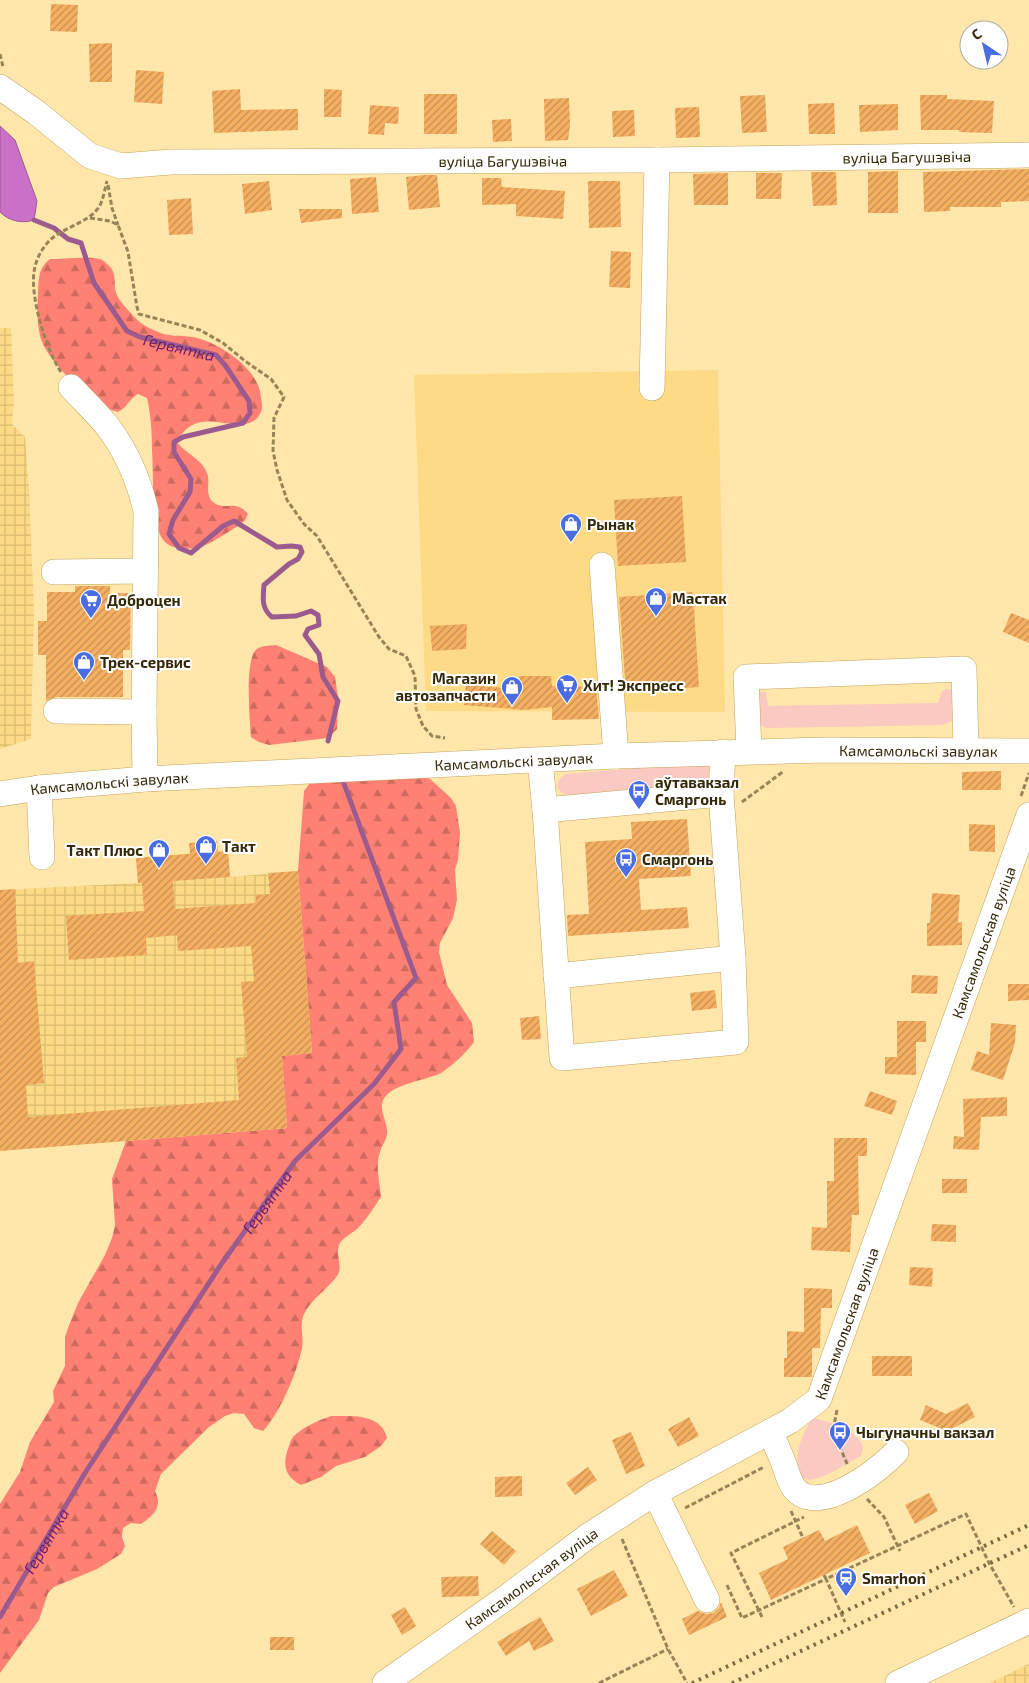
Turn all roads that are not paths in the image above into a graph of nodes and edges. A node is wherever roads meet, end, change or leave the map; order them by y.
1 (0, 87) edge
2 (1029, 154) edge
3 (657, 160) junction
4 (71, 387) road end
5 (652, 388) dead end
6 (602, 565) dead end
7 (145, 571) junction
8 (54, 572) dead end
9 (56, 712) dead end
10 (144, 712) junction
11 (966, 750) junction
12 (1029, 751) edge
13 (723, 752) junction
14 (749, 752) junction
15 (616, 756) junction
16 (540, 761) junction
17 (145, 779) junction
18 (39, 788) junction
19 (0, 794) edge
20 (728, 801) junction
21 (545, 810) junction
22 (1029, 816) edge
23 (42, 857) dead end
24 (733, 958) junction
25 (556, 976) junction
26 (770, 1432) junction
27 (896, 1452) dead end
28 (655, 1493) junction
29 (708, 1600) dead end
30 (1029, 1621) edge
31 (1029, 1627) edge
32 (1005, 1633) junction
33 (385, 1683) edge
34 (898, 1683) edge

1 - 3 street, вуліца Багушэвіча
2 - 3 street, вуліца Багушэвіча
3 - 5 street
4 - 7 street
6 - 15 street
7 - 8 street
7 - 10 street
9 - 10 street
10 - 17 street
11 - 12 street, Камсамольскі завулак
11 - 14 street, Камсамольскі завулак
11 - 14 street
13 - 14 street, Камсамольскі завулак
13 - 15 street, Камсамольскі завулак
13 - 20 street
15 - 16 street, Камсамольскі завулак
16 - 17 street, Камсамольскі завулак
16 - 21 street
17 - 18 street, Камсамольскі завулак
18 - 19 street, Камсамольскі завулак
18 - 23 street
20 - 21 street
20 - 24 street
21 - 25 street
22 - 26 street, Камсамольская вуліца
24 - 25 street
24 - 25 street
26 - 27 street
26 - 28 street, Камсамольская вуліца
28 - 29 street
28 - 33 street, Камсамольская вуліца
30 - 32 street
31 - 32 street
32 - 34 street

